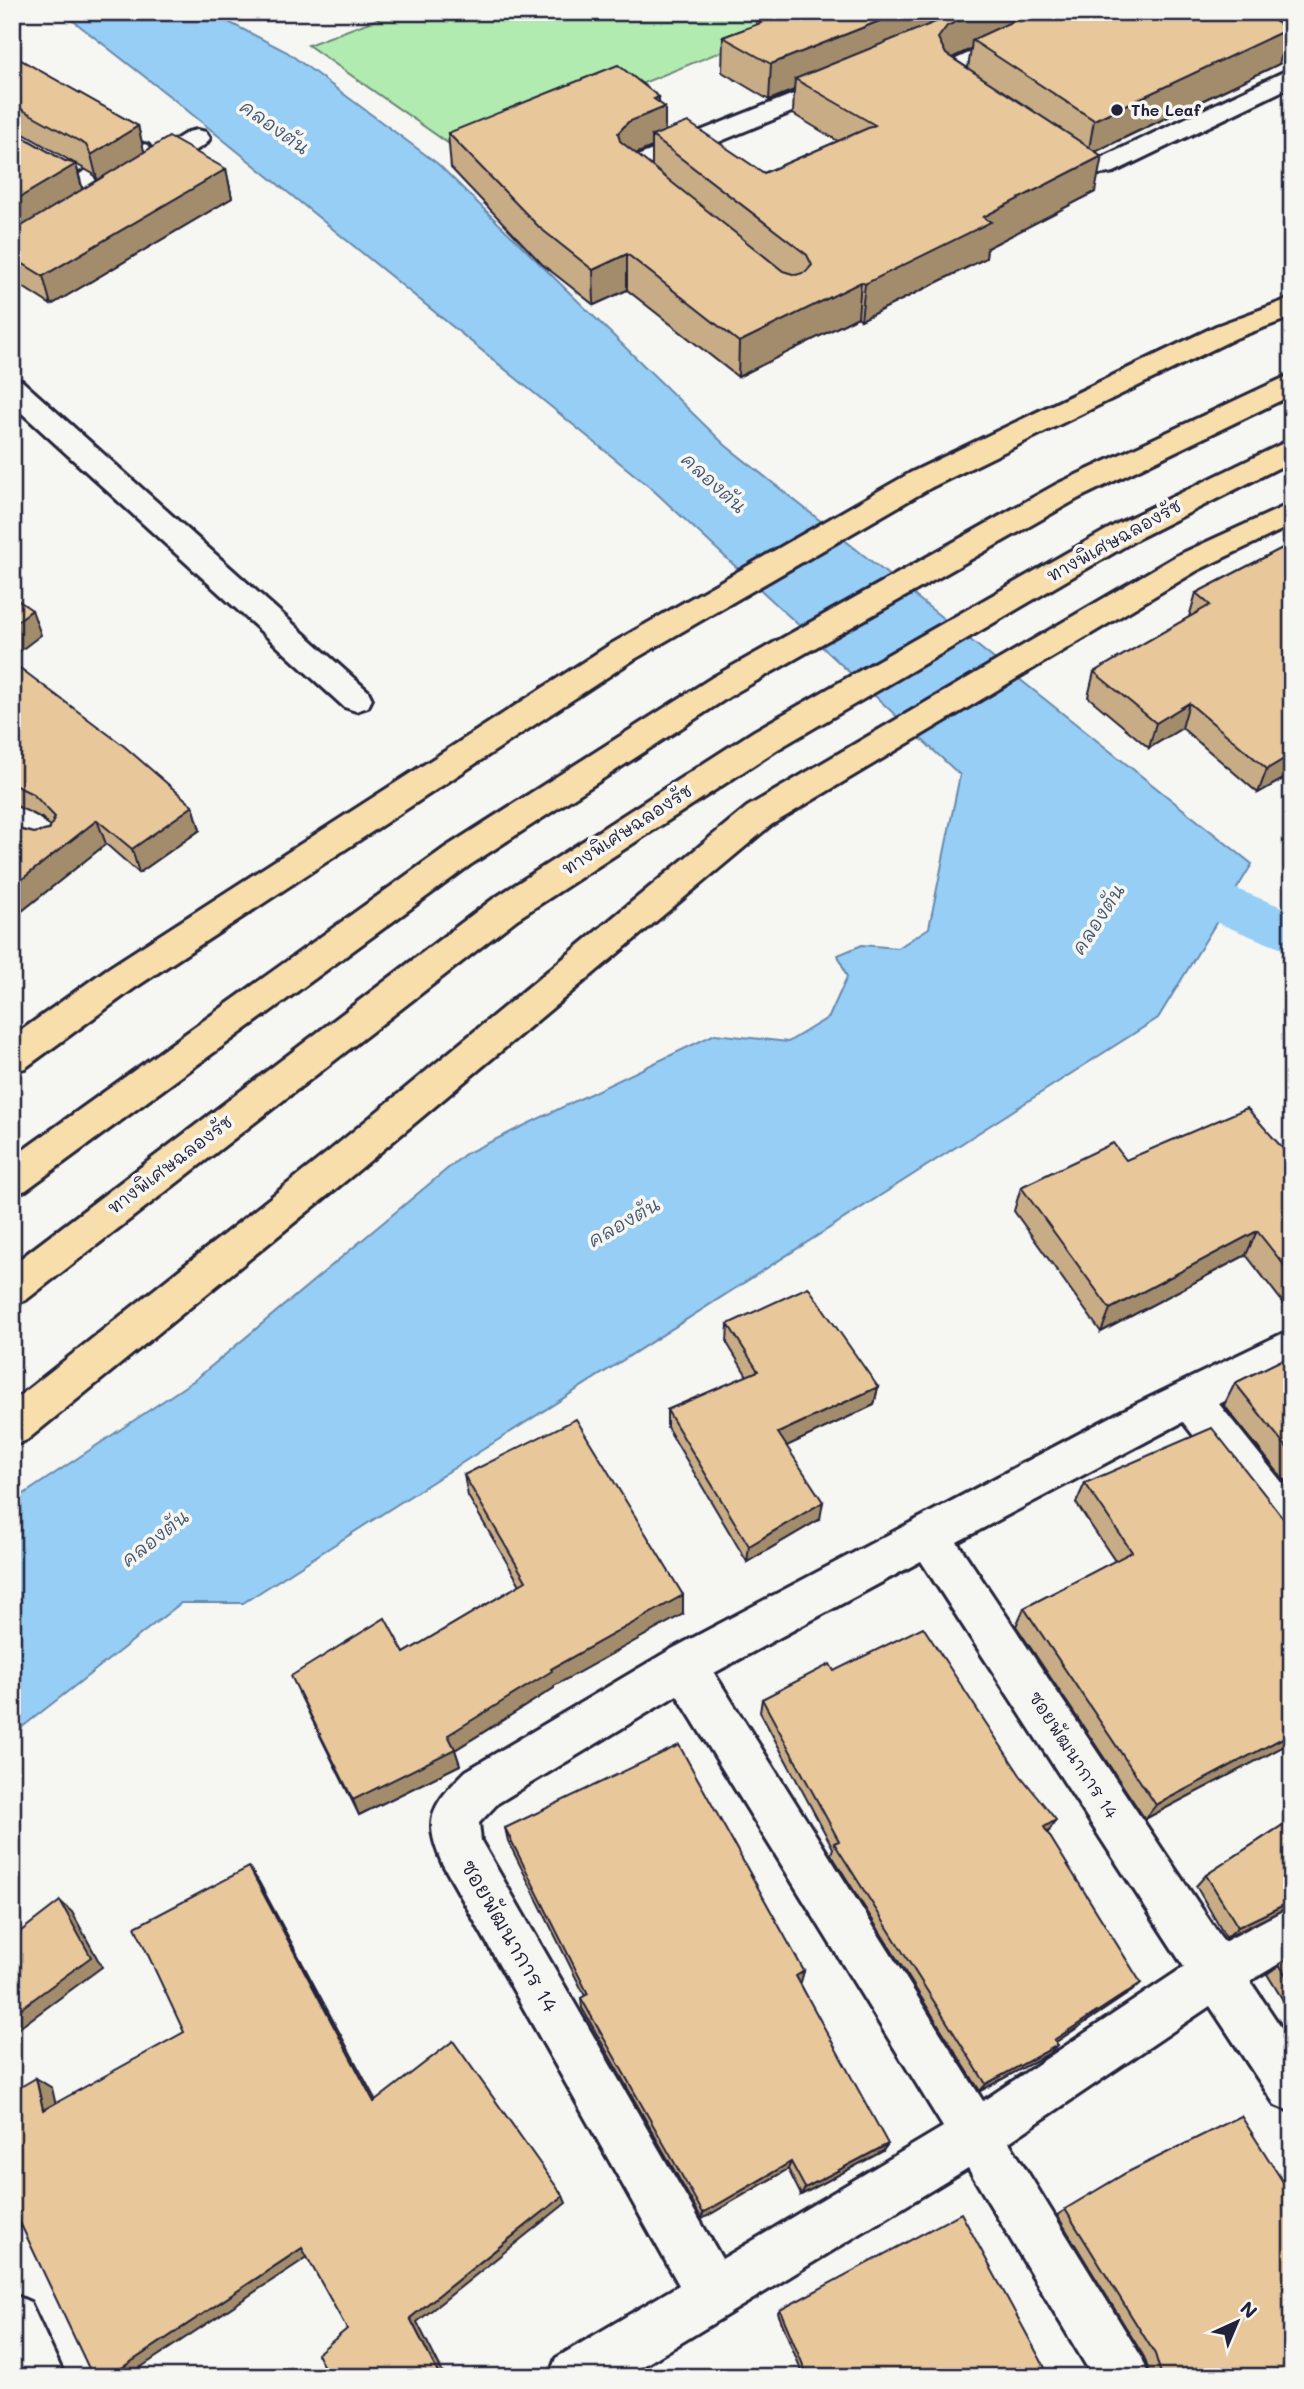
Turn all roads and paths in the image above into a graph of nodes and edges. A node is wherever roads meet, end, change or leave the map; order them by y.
1 (1078, 12) edge
2 (1262, 12) edge
3 (1292, 36) edge
4 (860, 75) edge
5 (1292, 76) edge
6 (998, 113) edge
7 (127, 132) edge
8 (1032, 136) edge
9 (197, 138) dead end
10 (159, 150) junction
11 (59, 169) edge
12 (83, 183) junction
13 (677, 208) edge
14 (14, 221) edge
15 (12, 251) edge
16 (1292, 307) edge
17 (1292, 383) edge
18 (12, 388) edge
19 (1292, 449) edge
20 (1292, 513) edge
21 (356, 699) dead end
22 (12, 818) edge
23 (45, 843) edge
24 (12, 1057) edge
25 (12, 1179) edge
26 (12, 1288) edge
27 (1292, 1347) edge
28 (1190, 1399) junction
29 (12, 1427) edge
30 (1292, 1528) edge
31 (929, 1536) junction
32 (684, 1666) junction
33 (1292, 1930) edge
34 (1217, 1973) junction
35 (1292, 2088) edge
36 (976, 2135) junction
37 (712, 2292) junction
38 (12, 2320) edge
39 (39, 2377) edge
40 (575, 2377) edge
41 (1123, 2377) edge

1 - 6 street
2 - 3 street
4 - 13 street
5 - 8 street
7 - 10 street
9 - 10 street
10 - 12 street
10 - 15 street
11 - 12 street
12 - 14 street
16 - 24 highway
17 - 25 highway
18 - 21 street
19 - 26 highway, ทางพิเศษฉลองรัช
20 - 29 highway
22 - 23 street
27 - 28 street, ซอยพัฒนาการ 14
28 - 30 street
28 - 31 street, ซอยพัฒนาการ 14
31 - 32 street, ซอยพัฒนาการ 14
31 - 34 street, ซอยพัฒนาการ 14
32 - 36 street
32 - 37 street, ซอยพัฒนาการ 14
33 - 34 street
34 - 35 street, ซอยพัฒนาการ 14
34 - 36 street
36 - 37 street
36 - 41 street
37 - 40 street
38 - 39 street

